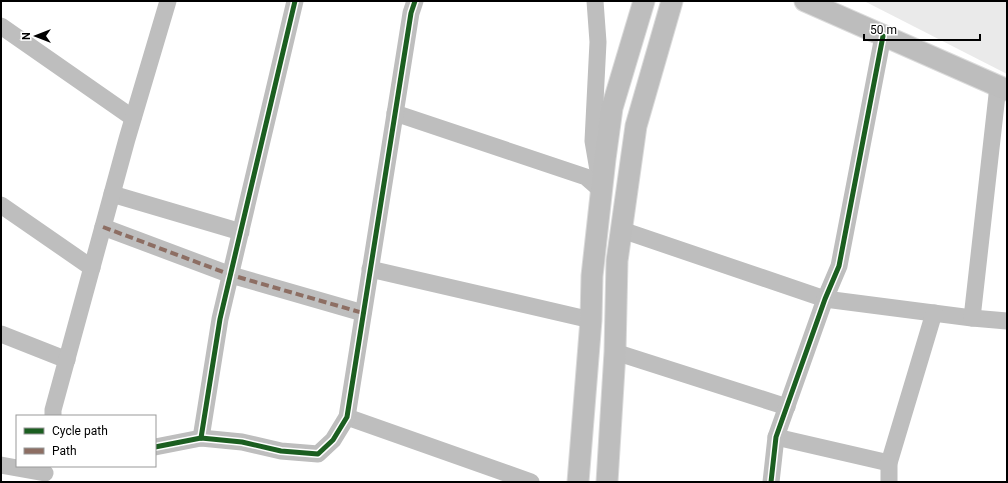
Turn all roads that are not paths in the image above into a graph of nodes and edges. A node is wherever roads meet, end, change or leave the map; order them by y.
1 (168, 1) edge
2 (295, 1) edge
3 (415, 1) edge
4 (595, 1) edge
5 (644, 1) edge
6 (672, 1) edge
7 (805, 1) edge
8 (1, 26) edge
9 (883, 36) junction
10 (1003, 88) edge
11 (395, 113) junction
12 (134, 118) junction
13 (602, 191) junction
14 (112, 194) junction
15 (1, 206) edge
16 (103, 227) junction
17 (622, 230) junction
18 (241, 232) junction
19 (92, 268) junction
20 (370, 269) junction
21 (230, 275) junction
22 (825, 299) junction
23 (363, 313) junction
24 (934, 313) junction
25 (972, 318) junction
26 (591, 320) junction
27 (1007, 321) edge
28 (1, 334) edge
29 (615, 352) junction
30 (67, 360) junction
31 (787, 407) junction
32 (52, 415) edge
33 (347, 417) junction
34 (776, 437) junction
35 (201, 438) junction
36 (156, 447) edge
37 (889, 463) junction
38 (1, 465) edge
39 (45, 474) edge
40 (531, 482) edge
41 (578, 482) edge
42 (607, 482) edge
43 (771, 482) edge
44 (889, 482) edge

1 - 12 street
2 - 18 street
3 - 11 street
4 - 13 street
5 - 13 main road
6 - 17 main road
7 - 9 main road
8 - 12 street
9 - 10 main road
9 - 22 street
10 - 25 street
11 - 13 street
11 - 20 street
12 - 14 street
13 - 26 main road
14 - 16 street
14 - 18 street
15 - 19 street
16 - 19 street
16 - 21 street
17 - 22 street
17 - 29 main road
18 - 21 street
19 - 30 street
20 - 23 street
20 - 26 street
21 - 23 street
21 - 35 street
22 - 24 street
22 - 31 street
23 - 33 street
24 - 25 street
24 - 37 street
25 - 27 street
26 - 41 main road
28 - 30 street
29 - 31 street
29 - 42 main road
30 - 32 street
31 - 34 street
33 - 35 street
33 - 40 street
34 - 37 street
34 - 43 street
35 - 36 street
37 - 44 street
38 - 39 street

